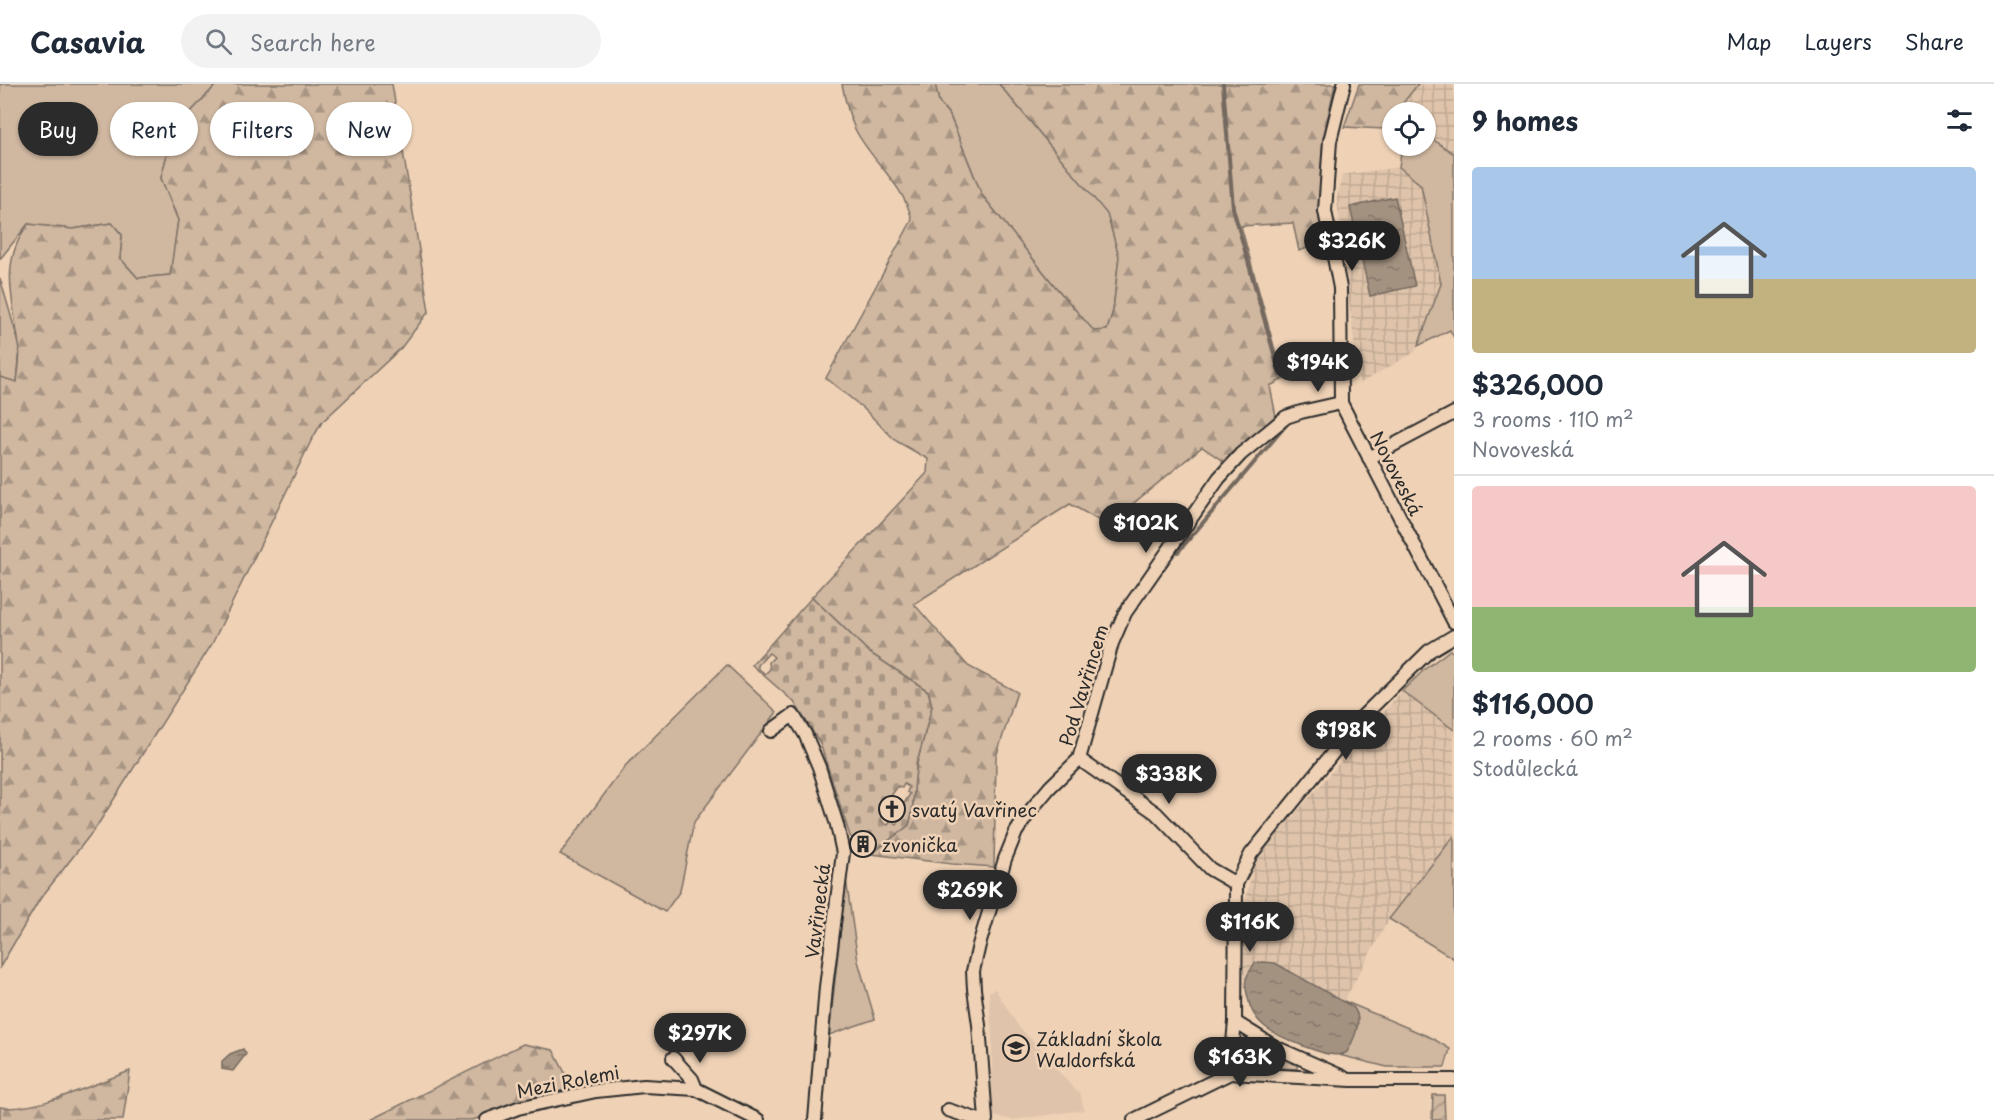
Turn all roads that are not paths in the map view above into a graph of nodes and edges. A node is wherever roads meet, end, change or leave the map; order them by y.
1 (1344, 84) edge
2 (1341, 403) junction
3 (1454, 413) edge
4 (1369, 458) junction
5 (1454, 622) edge
6 (1454, 636) edge
7 (771, 731) dead end
8 (1079, 759) junction
9 (1236, 884) junction
10 (1235, 1022) junction
11 (673, 1058) dead end
12 (1230, 1073) junction
13 (1351, 1080) junction
14 (1454, 1080) edge
15 (696, 1089) junction
16 (948, 1110) dead end
17 (487, 1120) edge
18 (758, 1120) edge
19 (815, 1120) edge
20 (979, 1120) edge
21 (986, 1120) edge
22 (1134, 1120) edge

1 - 2 street, Novoveská
2 - 4 street, Novoveská
2 - 8 street, Pod Vavřincem
3 - 4 street
4 - 5 street, Novoveská
6 - 9 street
7 - 19 street, Vavřinecká
8 - 9 street
8 - 21 street, Pod Vavřincem
9 - 10 street
10 - 12 street
10 - 13 street
11 - 15 street
12 - 13 street
12 - 22 street
13 - 14 street
15 - 17 street, Mezi Rolemi
15 - 18 street, Mezi Rolemi
16 - 20 street

